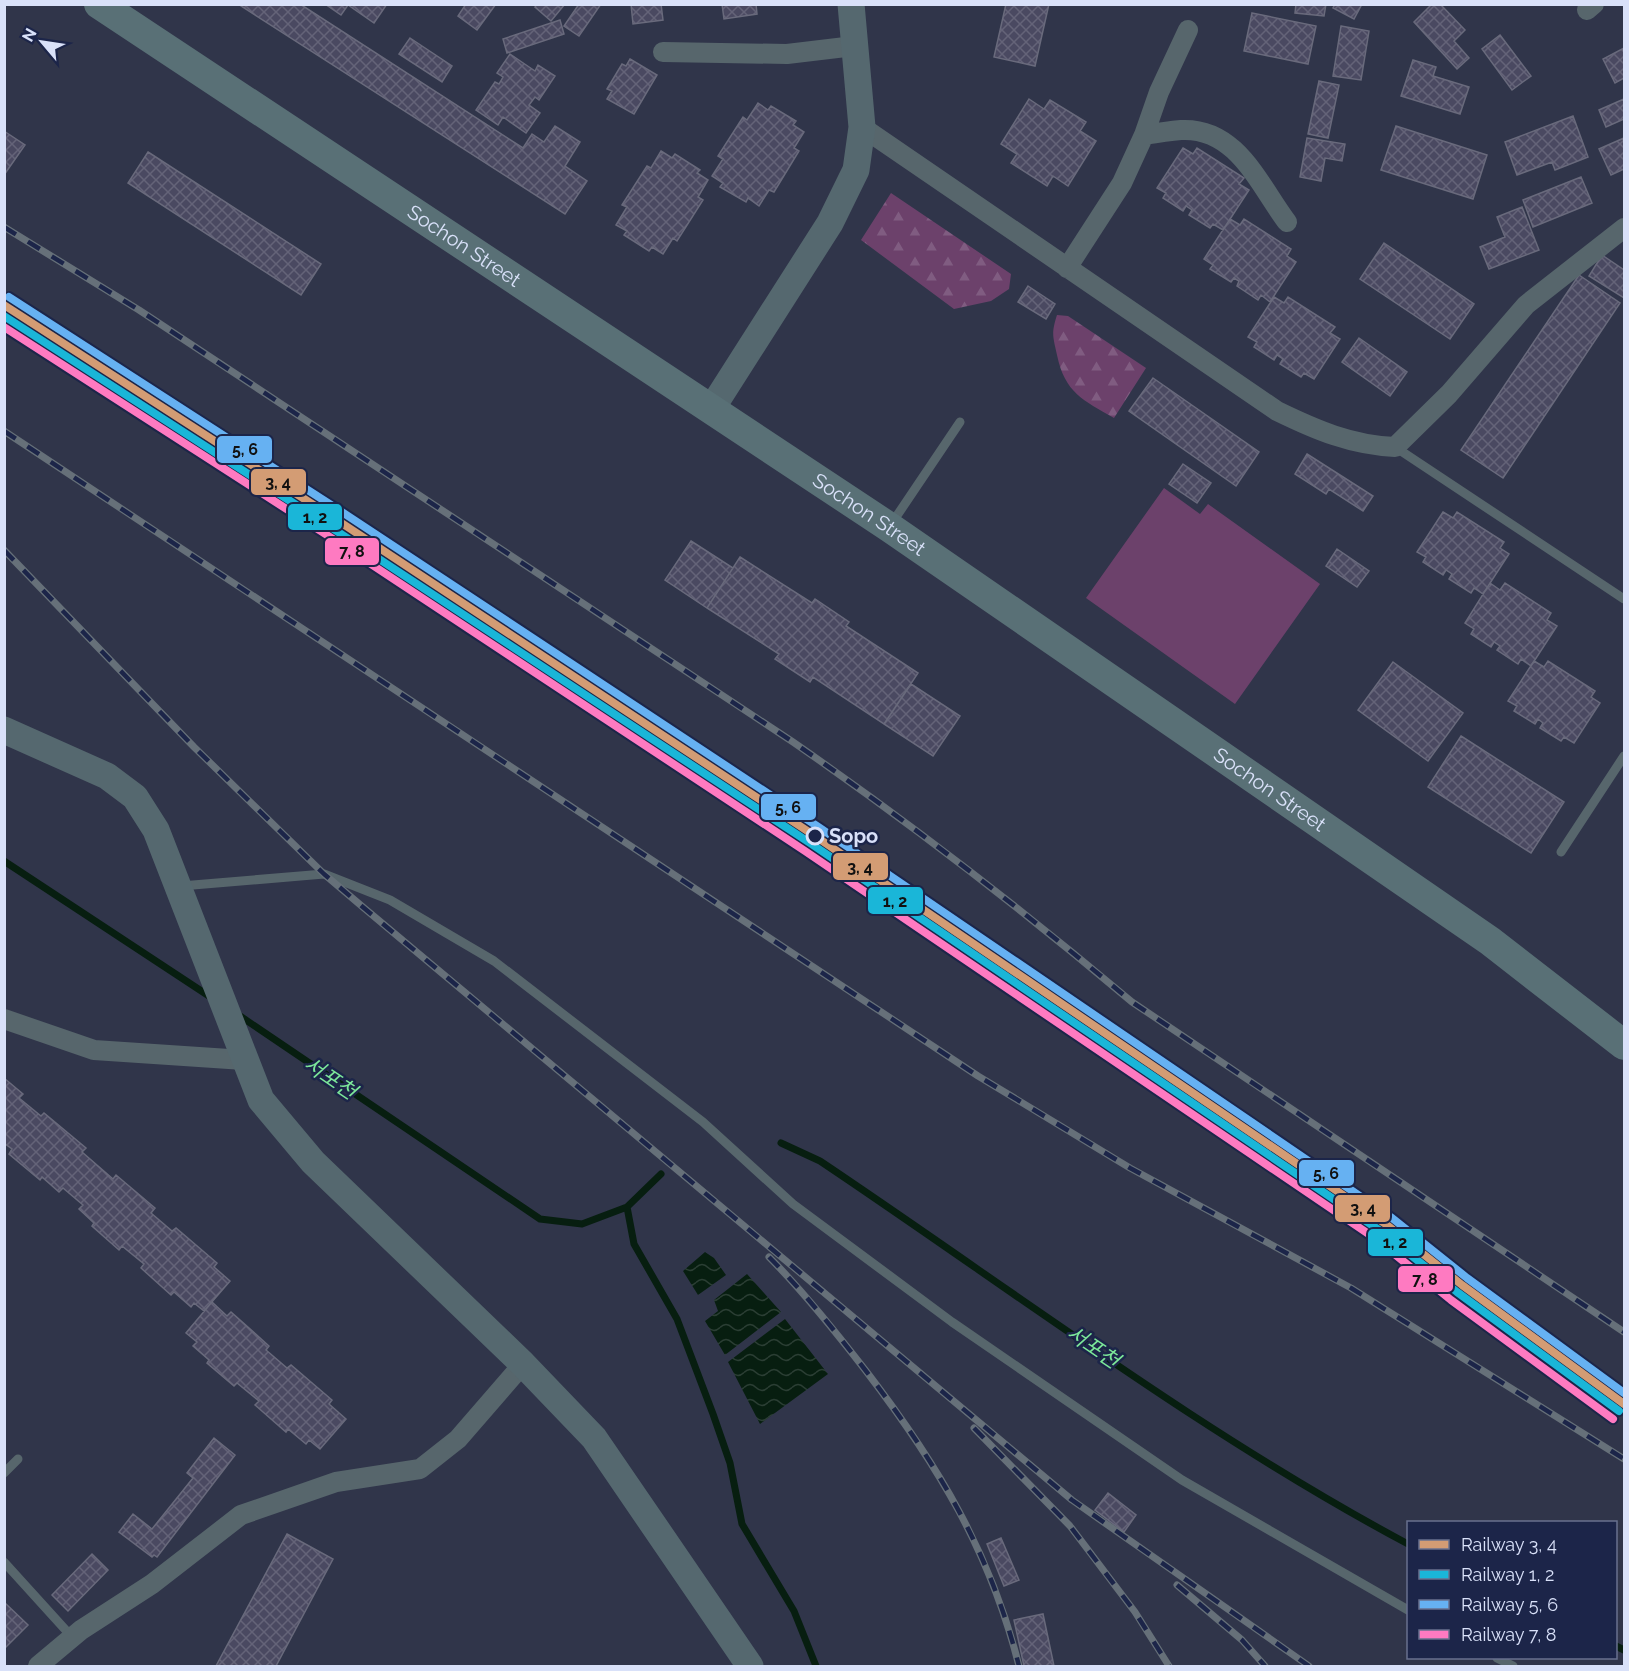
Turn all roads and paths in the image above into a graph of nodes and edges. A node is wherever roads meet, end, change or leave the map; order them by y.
1 (99, 4) edge
2 (851, 4) edge
3 (1188, 30) dead end
4 (854, 46) junction
5 (663, 52) dead end
6 (862, 127) junction
7 (1144, 135) junction
8 (1287, 222) dead end
9 (1624, 228) edge
10 (1067, 268) junction
11 (712, 408) junction
12 (960, 422) dead end
13 (1395, 447) junction
14 (889, 527) junction
15 (1624, 599) edge
16 (4, 730) edge
17 (1624, 756) edge
18 (1561, 852) dead end
19 (178, 886) junction
20 (4, 1019) edge
21 (1624, 1045) edge
22 (240, 1050) junction
23 (523, 1364) junction
24 (18, 1459) dead end
25 (4, 1473) edge
26 (4, 1562) edge
27 (1407, 1609) edge
28 (72, 1637) junction
29 (1499, 1659) edge
30 (38, 1666) edge
31 (750, 1666) edge
32 (1514, 1666) edge

1 - 11 main road, Sochon Street
2 - 4 street
3 - 7 street
4 - 5 street
4 - 6 street
6 - 10 street
6 - 11 street
7 - 8 street
7 - 10 street
9 - 13 street
10 - 13 street
11 - 14 main road, Sochon Street
12 - 14 lane
13 - 15 lane
14 - 21 main road, Sochon Street
16 - 19 street
17 - 18 lane
19 - 22 street
19 - 27 lane
20 - 22 street
22 - 23 street
23 - 28 street
23 - 31 street
24 - 25 lane
26 - 28 lane
28 - 30 street
29 - 32 lane

